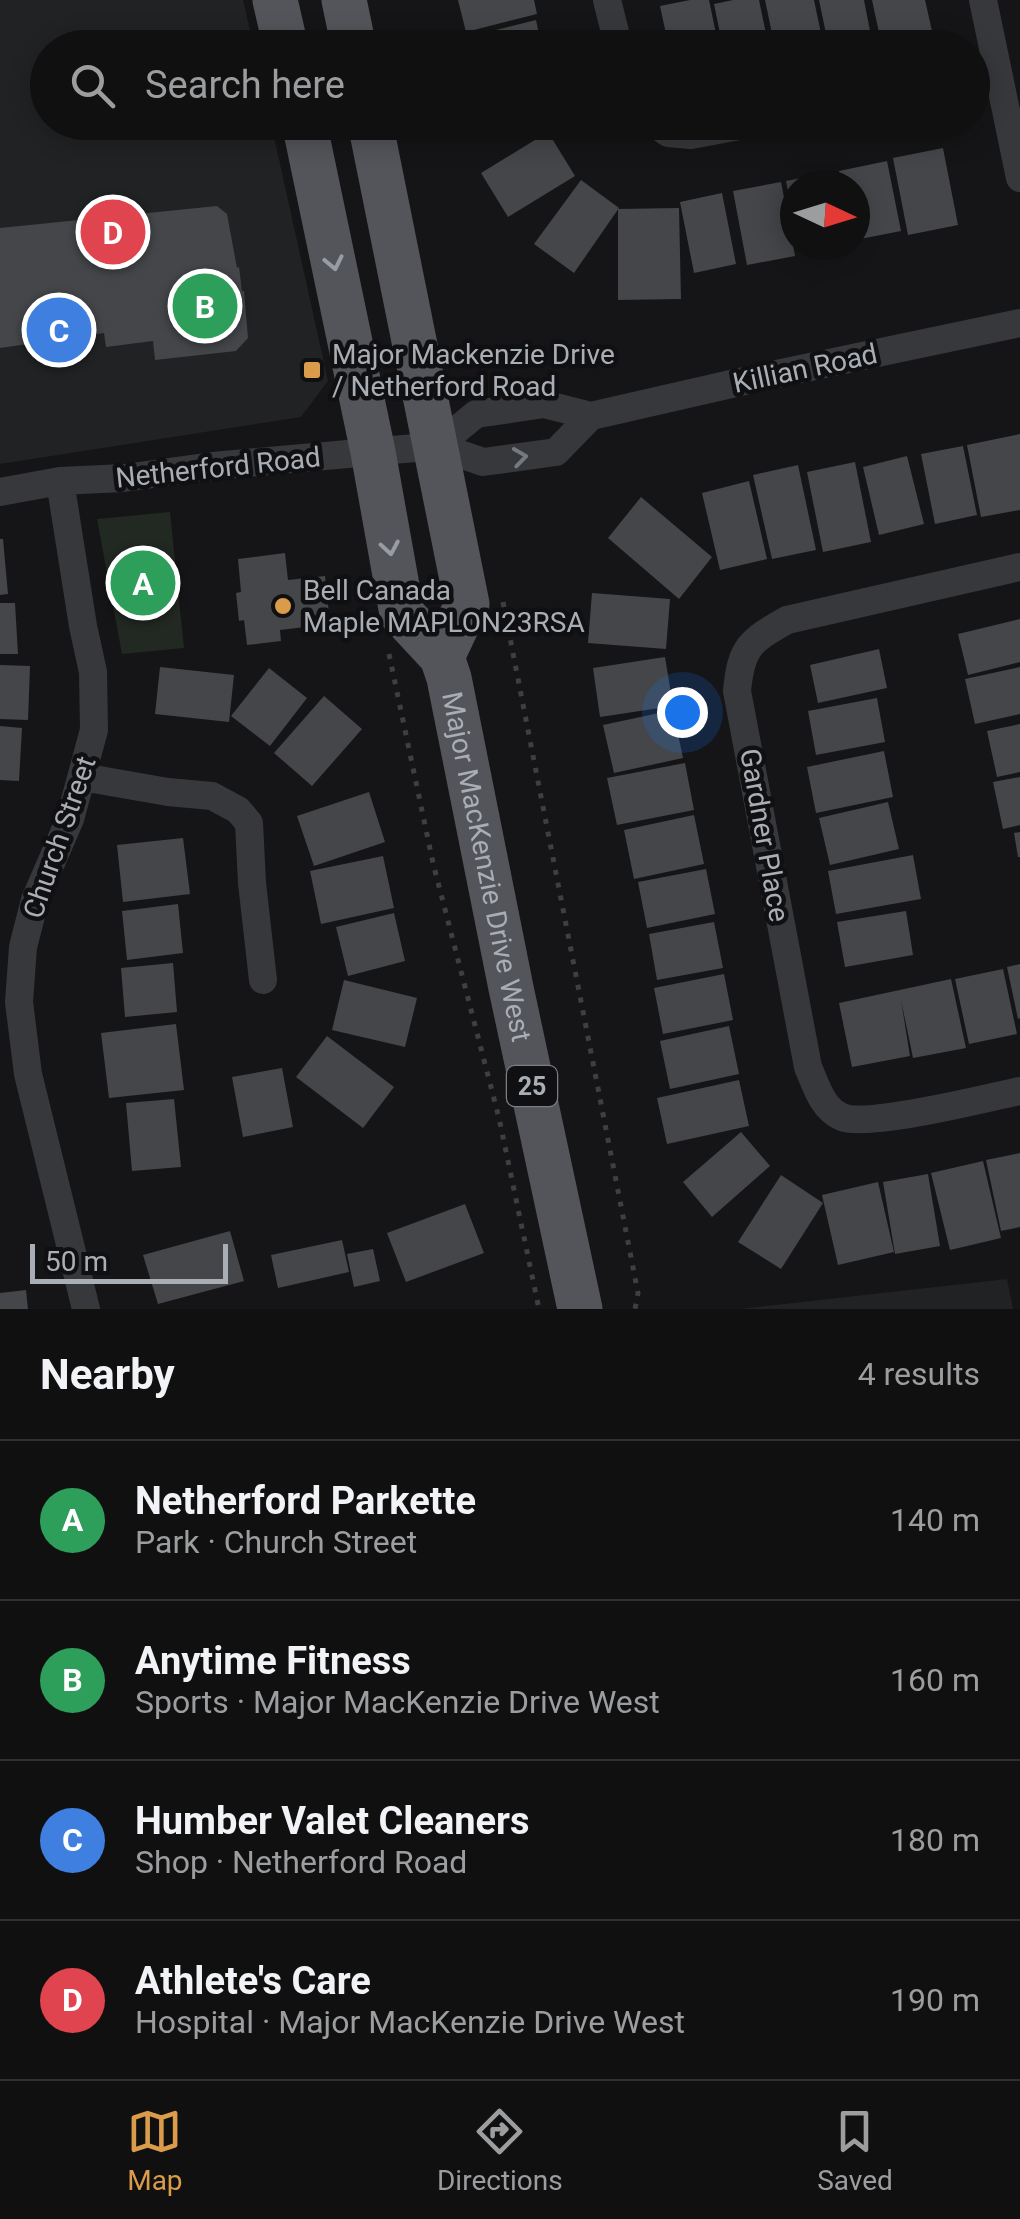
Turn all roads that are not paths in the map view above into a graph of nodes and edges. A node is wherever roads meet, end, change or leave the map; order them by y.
1 (274, 0) edge
2 (344, 0) edge
3 (607, 0) edge
4 (983, 0) edge
5 (282, 30) edge
6 (350, 30) edge
7 (614, 30) edge
8 (984, 30) edge
9 (990, 89) edge
10 (308, 140) edge
11 (374, 140) edge
12 (1020, 178) edge
13 (1020, 323) edge
14 (591, 416) junction
15 (437, 446) junction
16 (373, 452) junction
17 (60, 481) junction
18 (0, 492) edge
19 (1020, 567) edge
20 (442, 657) junction
21 (82, 777) junction
22 (263, 980) dead end
23 (9, 1002) edge
24 (1020, 1091) edge
25 (86, 1309) edge
26 (580, 1309) edge

1 - 5 main road
2 - 6 main road
3 - 7 street
4 - 8 street
9 - 12 street
10 -> 16 main road, Major MacKenzie Drive West / 25
11 - 15 main road, Major MacKenzie Drive West
13 - 14 street, Killian Road
14 - 15 street, Killian Road
15 -> 14 street
15 - 16 street, Netherford Road
15 - 20 main road, Major MacKenzie Drive West
16 - 17 street, Netherford Road
16 -> 20 main road, Major MacKenzie Drive West / 25
17 - 18 street, Netherford Road
17 - 21 street, Church Street
19 - 24 street, Gardner Place
20 - 26 main road, Major MacKenzie Drive West / 25
21 - 22 street
21 - 23 street, Church Street
23 - 25 street, Church Street

